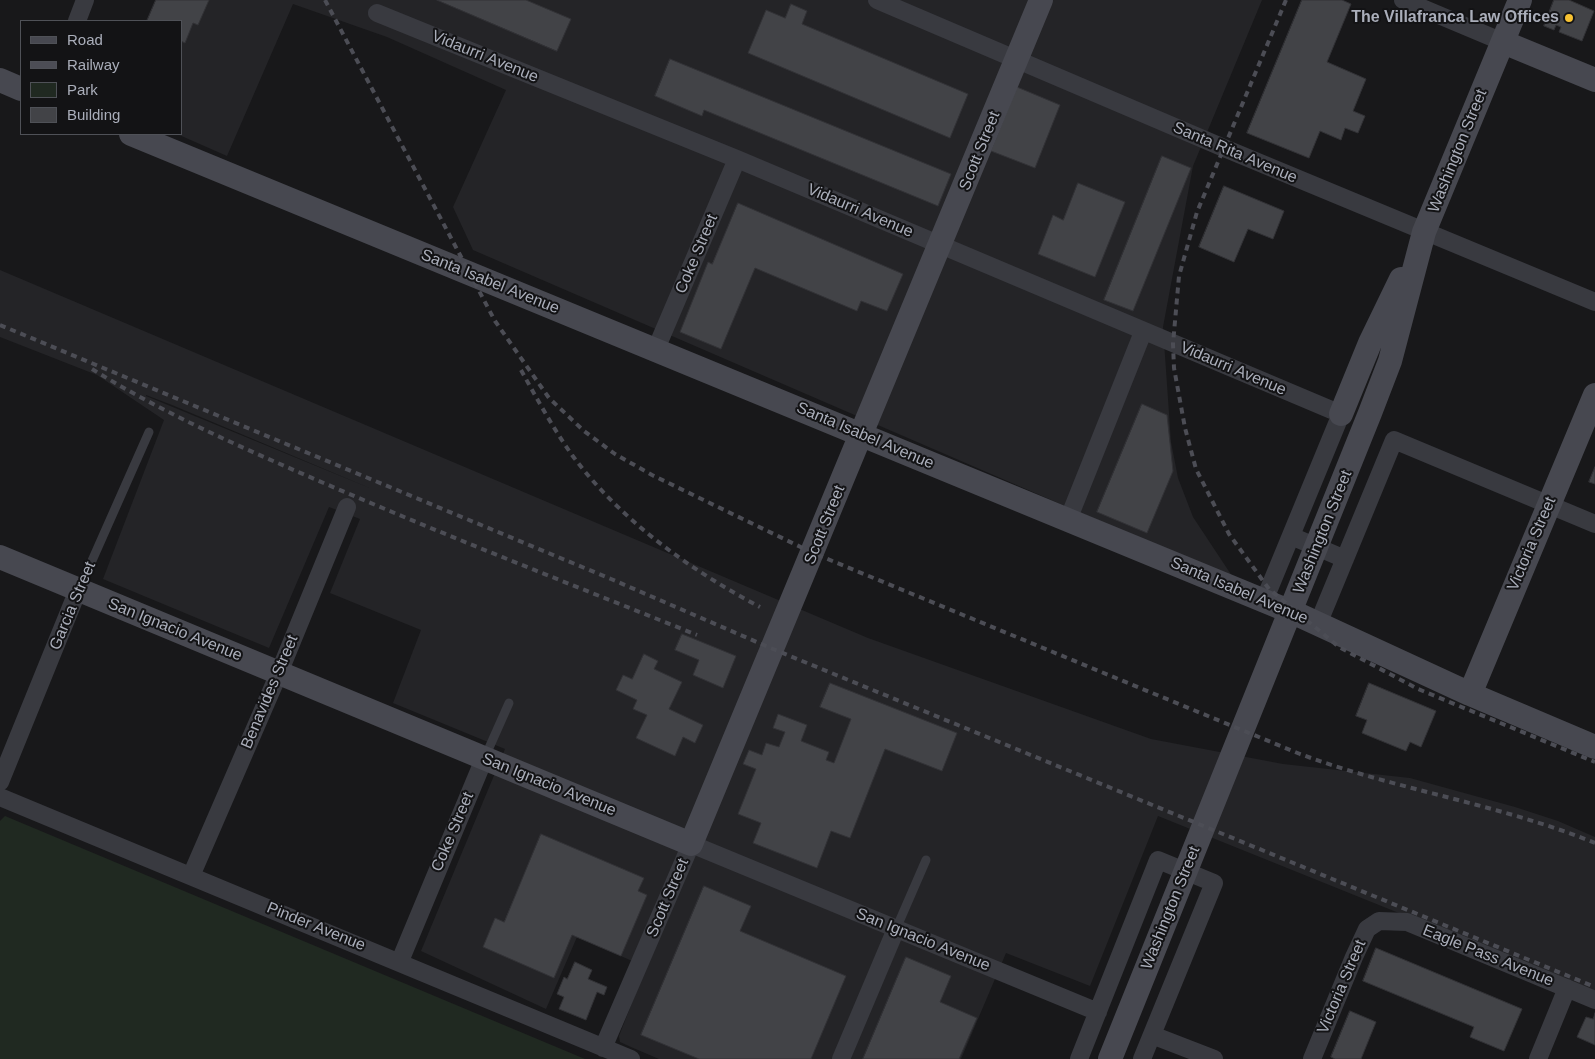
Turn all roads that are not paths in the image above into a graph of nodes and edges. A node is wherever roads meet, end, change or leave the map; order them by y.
1 (85, 0) edge
2 (877, 0) edge
3 (1042, 0) edge
4 (1403, 0) edge
5 (1520, 0) edge
6 (377, 12) dead end
7 (77, 20) edge
8 (1503, 42) junction
9 (1016, 60) junction
10 (0, 80) edge
11 (1595, 80) edge
12 (20, 89) edge
13 (133, 135) edge
14 (737, 159) junction
15 (1424, 232) junction
16 (942, 245) junction
17 (1595, 302) edge
18 (1144, 332) junction
19 (656, 349) junction
20 (1595, 395) edge
21 (1341, 414) junction
22 (149, 432) dead end
23 (862, 436) junction
24 (1549, 505) junction
25 (347, 507) dead end
26 (1068, 520) junction
27 (1595, 524) edge
28 (1291, 536) junction
29 (0, 557) edge
30 (1345, 559) junction
31 (78, 590) junction
32 (1264, 601) junction
33 (1318, 624) junction
34 (279, 672) junction
35 (1470, 694) junction
36 (509, 703) dead end
37 (1595, 747) edge
38 (484, 759) junction
39 (0, 782) edge
40 (0, 797) edge
41 (691, 844) junction
42 (926, 860) dead end
43 (191, 876) junction
44 (1380, 921) joint
45 (896, 929) junction
46 (400, 961) junction
47 (1567, 988) junction
48 (1595, 1000) edge
49 (1098, 1012) junction
50 (1152, 1036) junction
51 (603, 1048) junction
52 (631, 1059) edge
53 (841, 1059) edge
54 (1079, 1059) edge
55 (1110, 1059) edge
56 (1142, 1059) edge
57 (1214, 1059) edge
58 (1312, 1059) edge
59 (1538, 1059) edge

1 - 7 street
2 - 9 street, Santa Rita Avenue
3 - 9 main road, Scott Street
4 - 8 street
5 - 8 main road, Washington Street
6 - 14 street, Vidaurri Avenue
8 - 11 main road
8 - 15 main road, Washington Street
9 - 15 street, Santa Rita Avenue
9 - 16 main road, Scott Street
10 - 12 main road
13 - 19 main road, Santa Isabel Avenue
14 - 16 street, Vidaurri Avenue
14 - 19 street, Coke Street
15 - 17 street, Santa Rita Avenue
15 - 21 main road
15 - 55 main road, Washington Street
16 - 18 street, Vidaurri Avenue
16 - 23 main road, Scott Street
18 - 21 street, Vidaurri Avenue
18 - 26 street
19 - 23 main road, Santa Isabel Avenue
20 - 24 main road, Victoria Street
21 - 28 street, Washington Street
22 - 31 lane, Garcia Street
23 - 26 main road, Santa Isabel Avenue
23 - 41 main road, Scott Street
24 - 27 street
24 - 30 street, Washington Street
24 - 35 main road, Victoria Street
25 - 34 street, Benavides Street
26 - 32 main road, Santa Isabel Avenue
28 - 30 street
28 - 32 street, Washington Street
29 - 31 main road, San Ignacio Avenue
30 - 33 street, Washington Street
31 - 34 main road, San Ignacio Avenue
31 - 39 street, Garcia Street
32 - 33 main road, Santa Isabel Avenue
33 - 35 main road, Santa Isabel Avenue
34 - 38 main road, San Ignacio Avenue
34 - 43 street, Benavides Street
35 - 37 main road, Santa Isabel Avenue
36 - 38 lane, Coke Street
38 - 41 main road, San Ignacio Avenue
38 - 46 street, Coke Street
40 - 43 street, Pinder Avenue
41 - 45 street, San Ignacio Avenue
41 - 51 street, Scott Street
42 - 45 lane
43 - 46 street, Pinder Avenue
44 - 47 street, Eagle Pass Avenue
44 - 58 street, Victoria Street
45 - 49 street, San Ignacio Avenue
45 - 53 street
46 - 51 street, Pinder Avenue
47 - 48 street, Eagle Pass Avenue
47 - 59 street
49 - 50 street
49 - 54 street
50 - 56 street
50 - 57 street
51 - 52 street, Pinder Avenue

